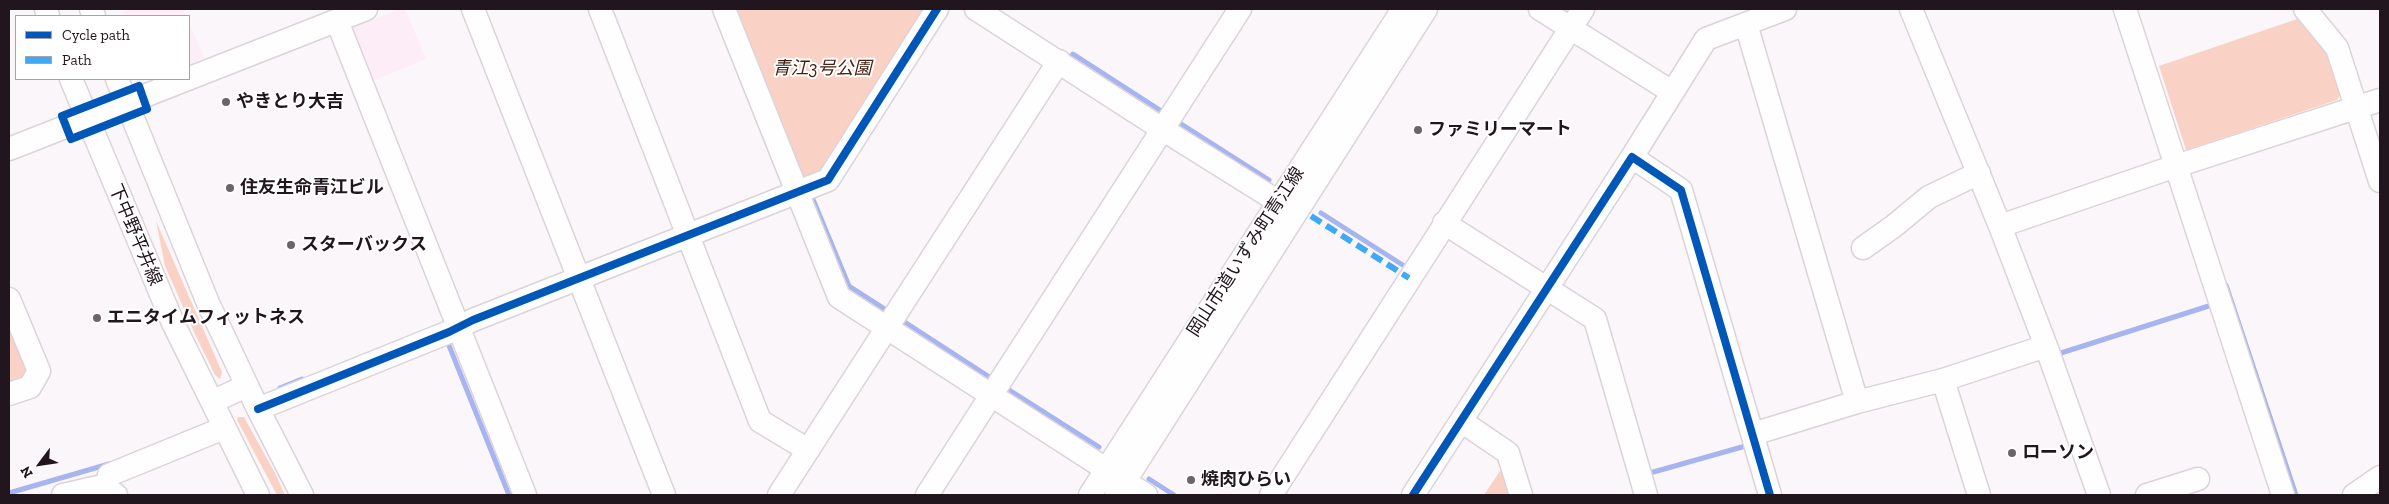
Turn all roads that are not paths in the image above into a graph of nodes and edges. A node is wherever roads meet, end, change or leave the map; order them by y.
1 (366, 9) edge
2 (473, 9) edge
3 (600, 9) edge
4 (724, 9) edge
5 (936, 9) edge
6 (976, 9) edge
7 (1240, 9) edge
8 (1403, 9) edge
9 (1426, 9) edge
10 (1540, 9) edge
11 (1582, 9) edge
12 (1785, 9) edge
13 (1911, 9) edge
14 (2125, 9) edge
15 (2305, 9) edge
16 (337, 21) junction
17 (1746, 24) junction
18 (1570, 28) junction
19 (1063, 64) junction
20 (190, 78) edge
21 (71, 80) edge
22 (117, 80) edge
23 (186, 80) edge
24 (1672, 92) junction
25 (2380, 100) edge
26 (127, 103) junction
27 (2356, 108) junction
28 (87, 118) junction
29 (1167, 121) junction
30 (9, 149) edge
31 (1632, 157) junction
32 (2176, 166) junction
33 (1979, 173) junction
34 (2380, 181) edge
35 (796, 193) junction
36 (1287, 207) junction
37 (1444, 223) junction
38 (2000, 226) junction
39 (687, 230) junction
40 (1863, 248) dead end
41 (579, 278) junction
42 (1550, 283) junction
43 (9, 299) edge
44 (893, 320) junction
45 (449, 332) junction
46 (2046, 346) junction
47 (1945, 384) junction
48 (246, 386) junction
49 (996, 388) junction
50 (9, 394) edge
51 (212, 402) junction
52 (1857, 402) junction
53 (258, 409) junction
54 (1461, 421) junction
55 (224, 428) junction
56 (1755, 439) junction
57 (808, 450) junction
58 (2380, 477) edge
59 (2198, 479) dead end
60 (1115, 482) edge
61 (111, 492) edge
62 (63, 495) edge
63 (258, 495) edge
64 (302, 495) edge
65 (525, 495) edge
66 (664, 495) edge
67 (779, 495) edge
68 (927, 495) edge
69 (1090, 495) edge
70 (1146, 495) edge
71 (1271, 495) edge
72 (1413, 495) edge
73 (1521, 495) edge
74 (1646, 495) edge
75 (1770, 495) edge
76 (1979, 495) edge
77 (2099, 495) edge
78 (2147, 495) edge
79 (2284, 495) edge
80 (2354, 495) edge

1 - 16 street
2 - 41 street
3 - 39 street
4 - 35 street
5 - 35 street
6 - 19 street
7 - 29 street
8 - 36 street, 岡山市道いずみ町青江線
9 - 36 street, 岡山市道いずみ町青江線
10 - 18 street
11 - 18 street
12 - 17 street
13 - 33 street
14 - 32 street
15 - 27 street
16 - 20 street
16 - 45 street
17 - 24 street
17 - 52 street
18 - 24 street
18 - 37 street
19 - 29 street
19 - 44 street
21 - 28 street, 下中野平井線
22 - 26 street
23 - 26 street
24 - 31 street
25 - 27 street
26 - 28 street
26 - 48 street
27 - 32 street
27 - 34 street
28 - 30 street
28 - 51 street, 下中野平井線
29 - 36 street
29 - 49 street
31 - 42 street
31 - 56 street
32 - 38 street
32 - 79 street
33 - 38 street
33 - 40 street
35 - 39 street
35 - 44 street
36 - 60 street, 岡山市道いずみ町青江線
37 - 42 street
37 - 71 street
38 - 46 street
39 - 41 street
39 - 57 street
41 - 45 street
41 - 66 street
42 - 54 street
42 - 74 street
43 - 50 street
44 - 49 street
44 - 57 street
45 - 53 street
45 - 65 street
46 - 47 street
46 - 77 street
47 - 52 street
47 - 76 street
48 - 51 street
48 - 53 street
49 - 60 street
49 - 68 street
51 - 55 street, 下中野平井線
52 - 56 street
53 - 64 street
54 - 72 street
54 - 73 street
55 - 61 street
55 - 63 street, 下中野平井線
56 - 75 street
57 - 67 street
58 - 80 street
59 - 78 street
60 - 69 street, 岡山市道いずみ町青江線
60 - 70 street
61 - 62 street

